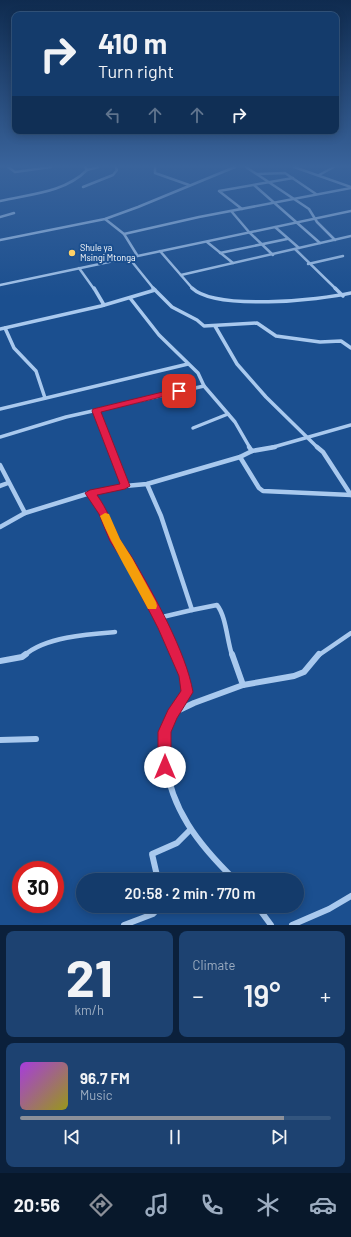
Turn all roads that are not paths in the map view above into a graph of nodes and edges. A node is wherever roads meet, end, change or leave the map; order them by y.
1 (129, 210) edge
2 (238, 210) edge
3 (282, 210) edge
4 (310, 210) edge
5 (351, 211) edge
6 (232, 212) junction
7 (14, 214) dead end
8 (0, 217) edge
9 (315, 218) junction
10 (105, 219) junction
11 (296, 222) junction
12 (275, 227) junction
13 (249, 232) junction
14 (124, 234) junction
15 (351, 236) edge
16 (287, 239) junction
17 (0, 240) edge
18 (335, 240) junction
19 (207, 242) junction
20 (261, 243) junction
21 (320, 243) junction
22 (297, 249) junction
23 (160, 251) junction
24 (220, 252) junction
25 (137, 255) junction
26 (273, 255) junction
27 (343, 256) dead end
28 (129, 258) junction
29 (234, 263) junction
30 (308, 264) junction
31 (79, 268) junction
32 (181, 275) junction
33 (0, 285) edge
34 (155, 290) junction
35 (351, 293) edge
36 (343, 296) junction
37 (130, 298) junction
38 (104, 305) junction
39 (215, 326) junction
40 (5, 328) junction
41 (0, 329) edge
42 (351, 348) edge
43 (188, 364) junction
44 (204, 386) junction
45 (45, 398) junction
46 (0, 409) edge
47 (96, 411) junction
48 (228, 414) junction
49 (351, 425) edge
50 (193, 428) dead end
51 (0, 437) edge
52 (308, 438) junction
53 (252, 451) junction
54 (240, 456) junction
55 (0, 465) edge
56 (8, 483) junction
57 (147, 484) junction
58 (0, 486) edge
59 (125, 486) junction
60 (90, 493) junction
61 (351, 495) edge
62 (25, 513) junction
63 (0, 527) edge
64 (192, 610) junction
65 (158, 618) junction
66 (115, 632) dead end
67 (351, 633) edge
68 (0, 661) edge
69 (243, 685) junction
70 (172, 714) junction
71 (36, 738) dead end
72 (0, 740) edge
73 (190, 830) junction
74 (156, 873) edge
75 (227, 873) edge
76 (351, 896) edge
77 (154, 913) edge
78 (262, 913) edge
79 (124, 925) edge
80 (271, 925) edge
81 (292, 925) edge

1 - 10 street
2 - 6 street
3 - 11 street
4 - 9 street
5 - 9 street
6 - 13 street
6 - 14 street
7 - 8 street
9 - 11 street
9 - 18 street
10 - 14 street
10 - 17 street
11 - 12 street
11 - 21 street
12 - 13 street
12 - 16 street
13 - 19 street
13 - 20 street
14 - 25 street
15 - 18 street
16 - 20 street
16 - 22 street
18 - 21 street
19 - 23 street
19 - 24 street
20 - 24 street
20 - 26 street
21 - 22 street
22 - 26 street
22 - 30 street
23 - 25 street
23 - 32 street
24 - 29 street
25 - 28 street
26 - 29 street
27 - 30 street
28 - 31 street
28 - 34 street
29 - 32 street
30 - 36 street
31 - 33 street
31 - 38 street
32 - 36 street
34 - 37 street
34 - 39 street
35 - 36 street
37 - 38 street
37 - 43 street
38 - 40 street
39 - 42 street
39 - 52 street
40 - 41 street
40 - 45 street
43 - 44 street
43 - 45 street
44 - 47 street
44 - 48 street
45 - 46 street
47 - 51 street
47 - 59 street
48 - 50 street
48 - 53 street
49 - 52 street
52 - 53 street
52 - 61 street
53 - 54 street
54 - 57 street
54 - 61 street
55 - 56 street
56 - 58 street
56 - 62 street
57 - 59 street
57 - 64 street
59 - 60 street
60 - 62 street
60 - 65 street
62 - 63 street
64 - 65 street
64 - 69 street
65 - 70 street
66 - 68 street
67 - 69 street
69 - 70 street
70 - 73 street
71 - 72 street
73 - 74 street
73 - 75 street
76 - 81 street
77 - 79 street
78 - 80 street

